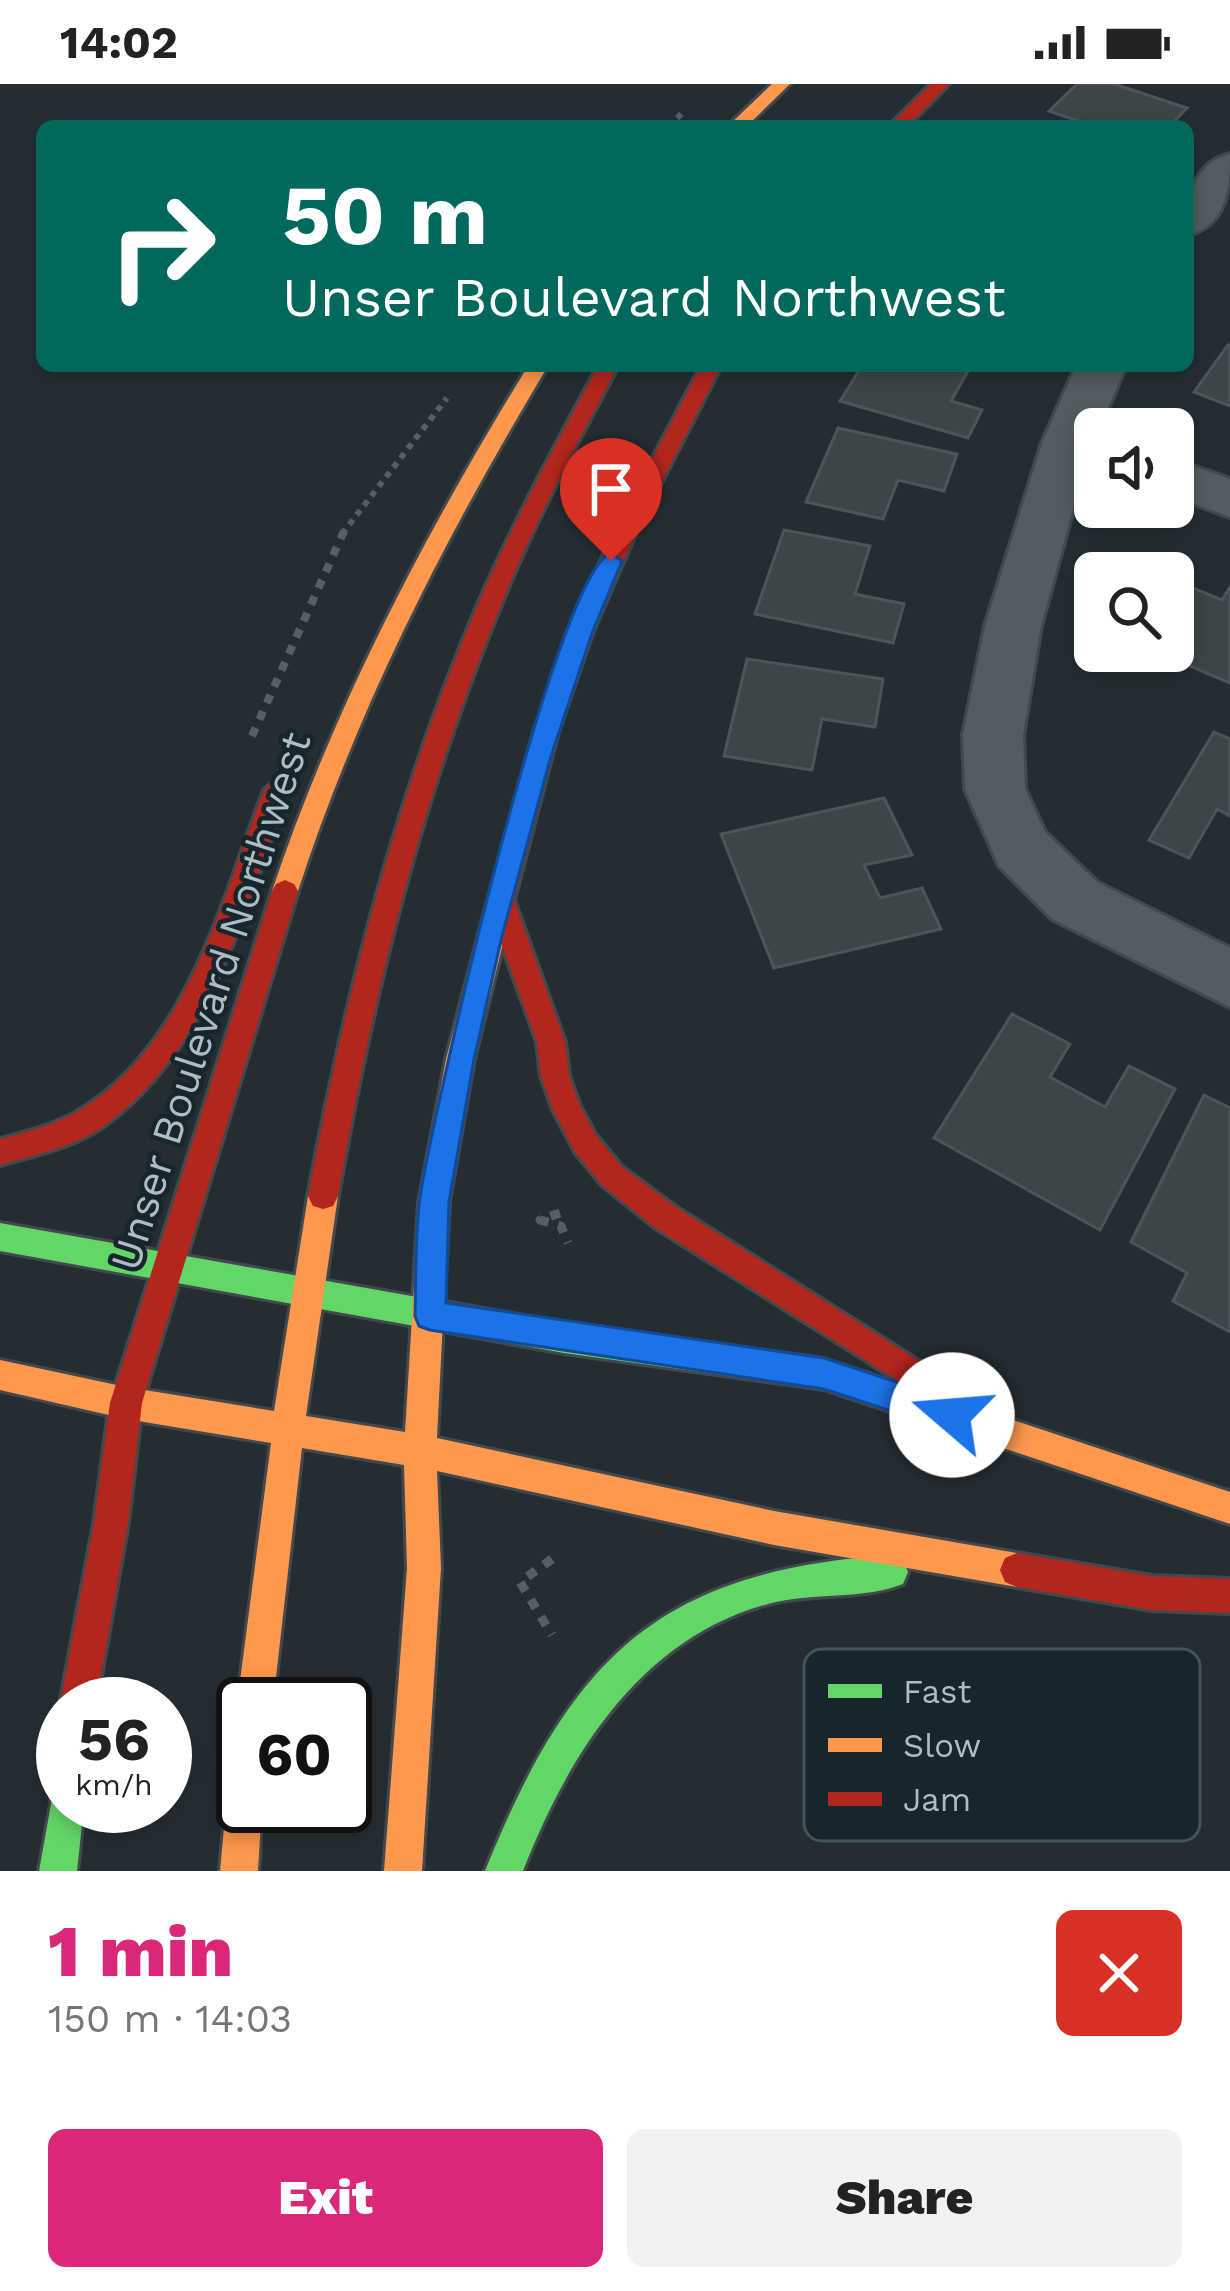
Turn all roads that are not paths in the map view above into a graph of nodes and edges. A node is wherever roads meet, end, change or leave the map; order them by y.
1 (782, 84) edge
2 (941, 84) edge
3 (744, 120) edge
4 (904, 120) edge
5 (1227, 174) edge
6 (1194, 214) edge
7 (534, 372) edge
8 (605, 372) edge
9 (708, 372) edge
10 (1100, 372) edge
11 (1091, 408) edge
12 (1074, 460) edge
13 (1194, 484) edge
14 (455, 499) junction
15 (1230, 499) edge
16 (413, 517) dead end
17 (288, 762) dead end
18 (499, 895) junction
19 (1230, 979) edge
20 (0, 1152) edge
21 (0, 1238) edge
22 (165, 1267) junction
23 (304, 1294) junction
24 (430, 1316) junction
25 (0, 1375) edge
26 (126, 1402) junction
27 (284, 1428) junction
28 (994, 1430) junction
29 (420, 1451) junction
30 (1230, 1508) edge
31 (982, 1564) junction
32 (1230, 1596) edge
33 (83, 1677) edge
34 (258, 1677) edge
35 (63, 1833) edge
36 (242, 1833) edge
37 (58, 1871) edge
38 (239, 1871) edge
39 (403, 1871) edge
40 (504, 1871) edge

1 - 3 main road
2 - 4 main road
5 - 6 street
7 - 14 main road, Unser Boulevard Northwest
8 - 23 main road
9 - 18 main road
10 - 11 street
12 - 19 street
13 - 15 street
14 - 16 main road
14 - 22 main road, Unser Boulevard Northwest
17 - 20 main road
18 - 24 main road
18 - 28 main road
21 - 22 main road
22 - 23 main road
22 - 26 main road, Unser Boulevard Northwest
23 - 24 main road
23 - 27 main road
24 - 28 main road
24 - 29 main road
25 - 26 main road
26 - 27 main road
26 - 33 main road, Unser Boulevard Northwest
27 - 29 main road
27 - 34 main road
28 - 30 main road
29 - 31 main road
29 - 39 main road
31 - 32 main road
31 - 40 main road
35 - 37 main road
36 - 38 main road

